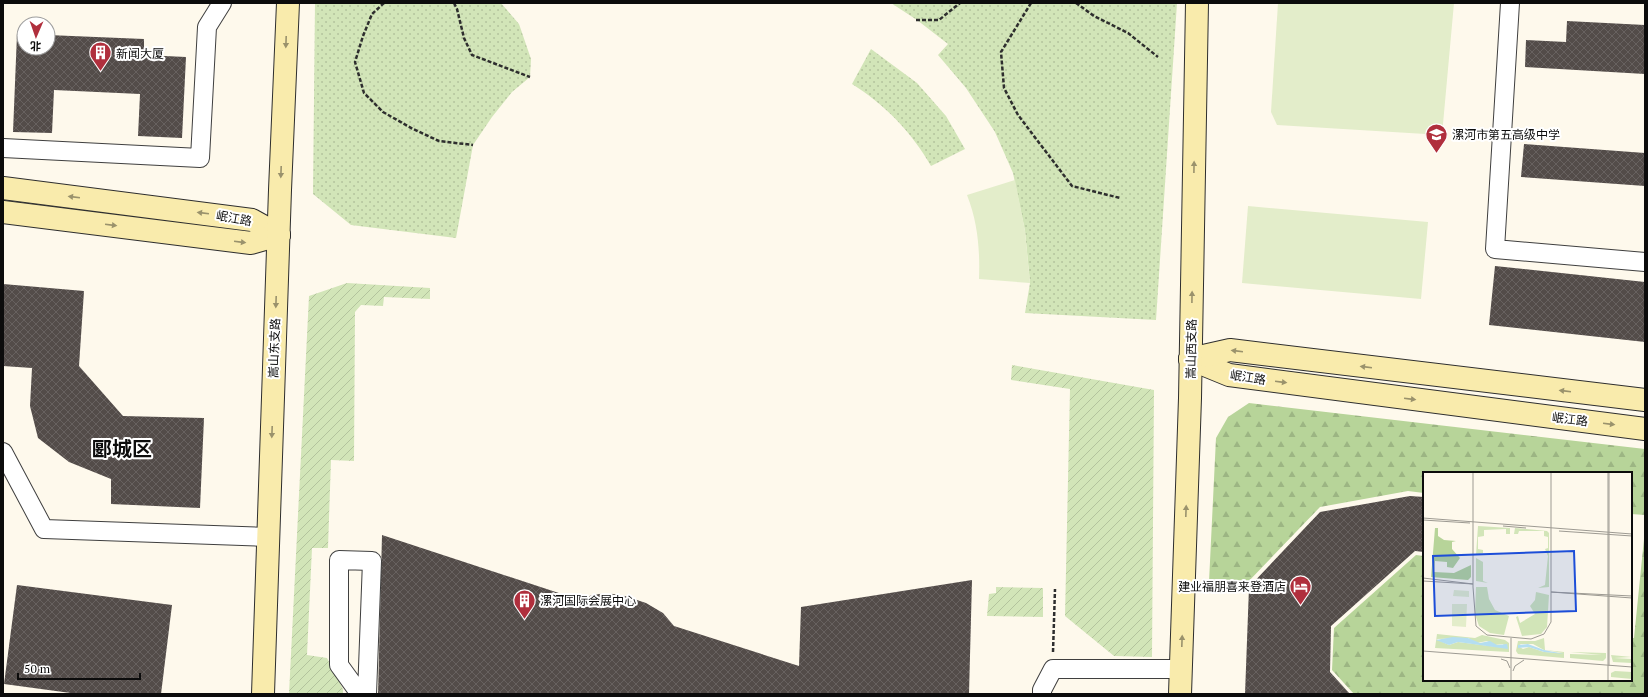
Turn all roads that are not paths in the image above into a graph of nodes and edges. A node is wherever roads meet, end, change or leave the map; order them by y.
1 (222, 3) edge
2 (288, 3) edge
3 (1197, 3) edge
4 (1510, 3) edge
5 (3, 148) edge
6 (3, 188) edge
7 (3, 212) edge
8 (279, 235) junction
9 (1645, 262) edge
10 (1190, 359) junction
11 (1645, 400) edge
12 (1645, 429) edge
13 (3, 452) edge
14 (268, 537) junction
15 (1181, 669) junction
16 (263, 694) edge
17 (360, 694) edge
18 (367, 694) edge
19 (1042, 694) edge
20 (1180, 694) edge

1 - 5 street
2 -> 8 street, 嵩山东支路
10 -> 3 street, 嵩山西支路
4 - 9 street
8 -> 6 street, 岷江路
7 -> 8 street, 岷江路
8 -> 14 street, 嵩山东支路
11 -> 10 street, 岷江路
10 -> 12 street, 岷江路
15 -> 10 street, 嵩山西支路
13 - 14 street
14 - 16 street, 嵩山东支路
15 - 19 street
15 - 20 street, 嵩山西支路
17 - 18 street

